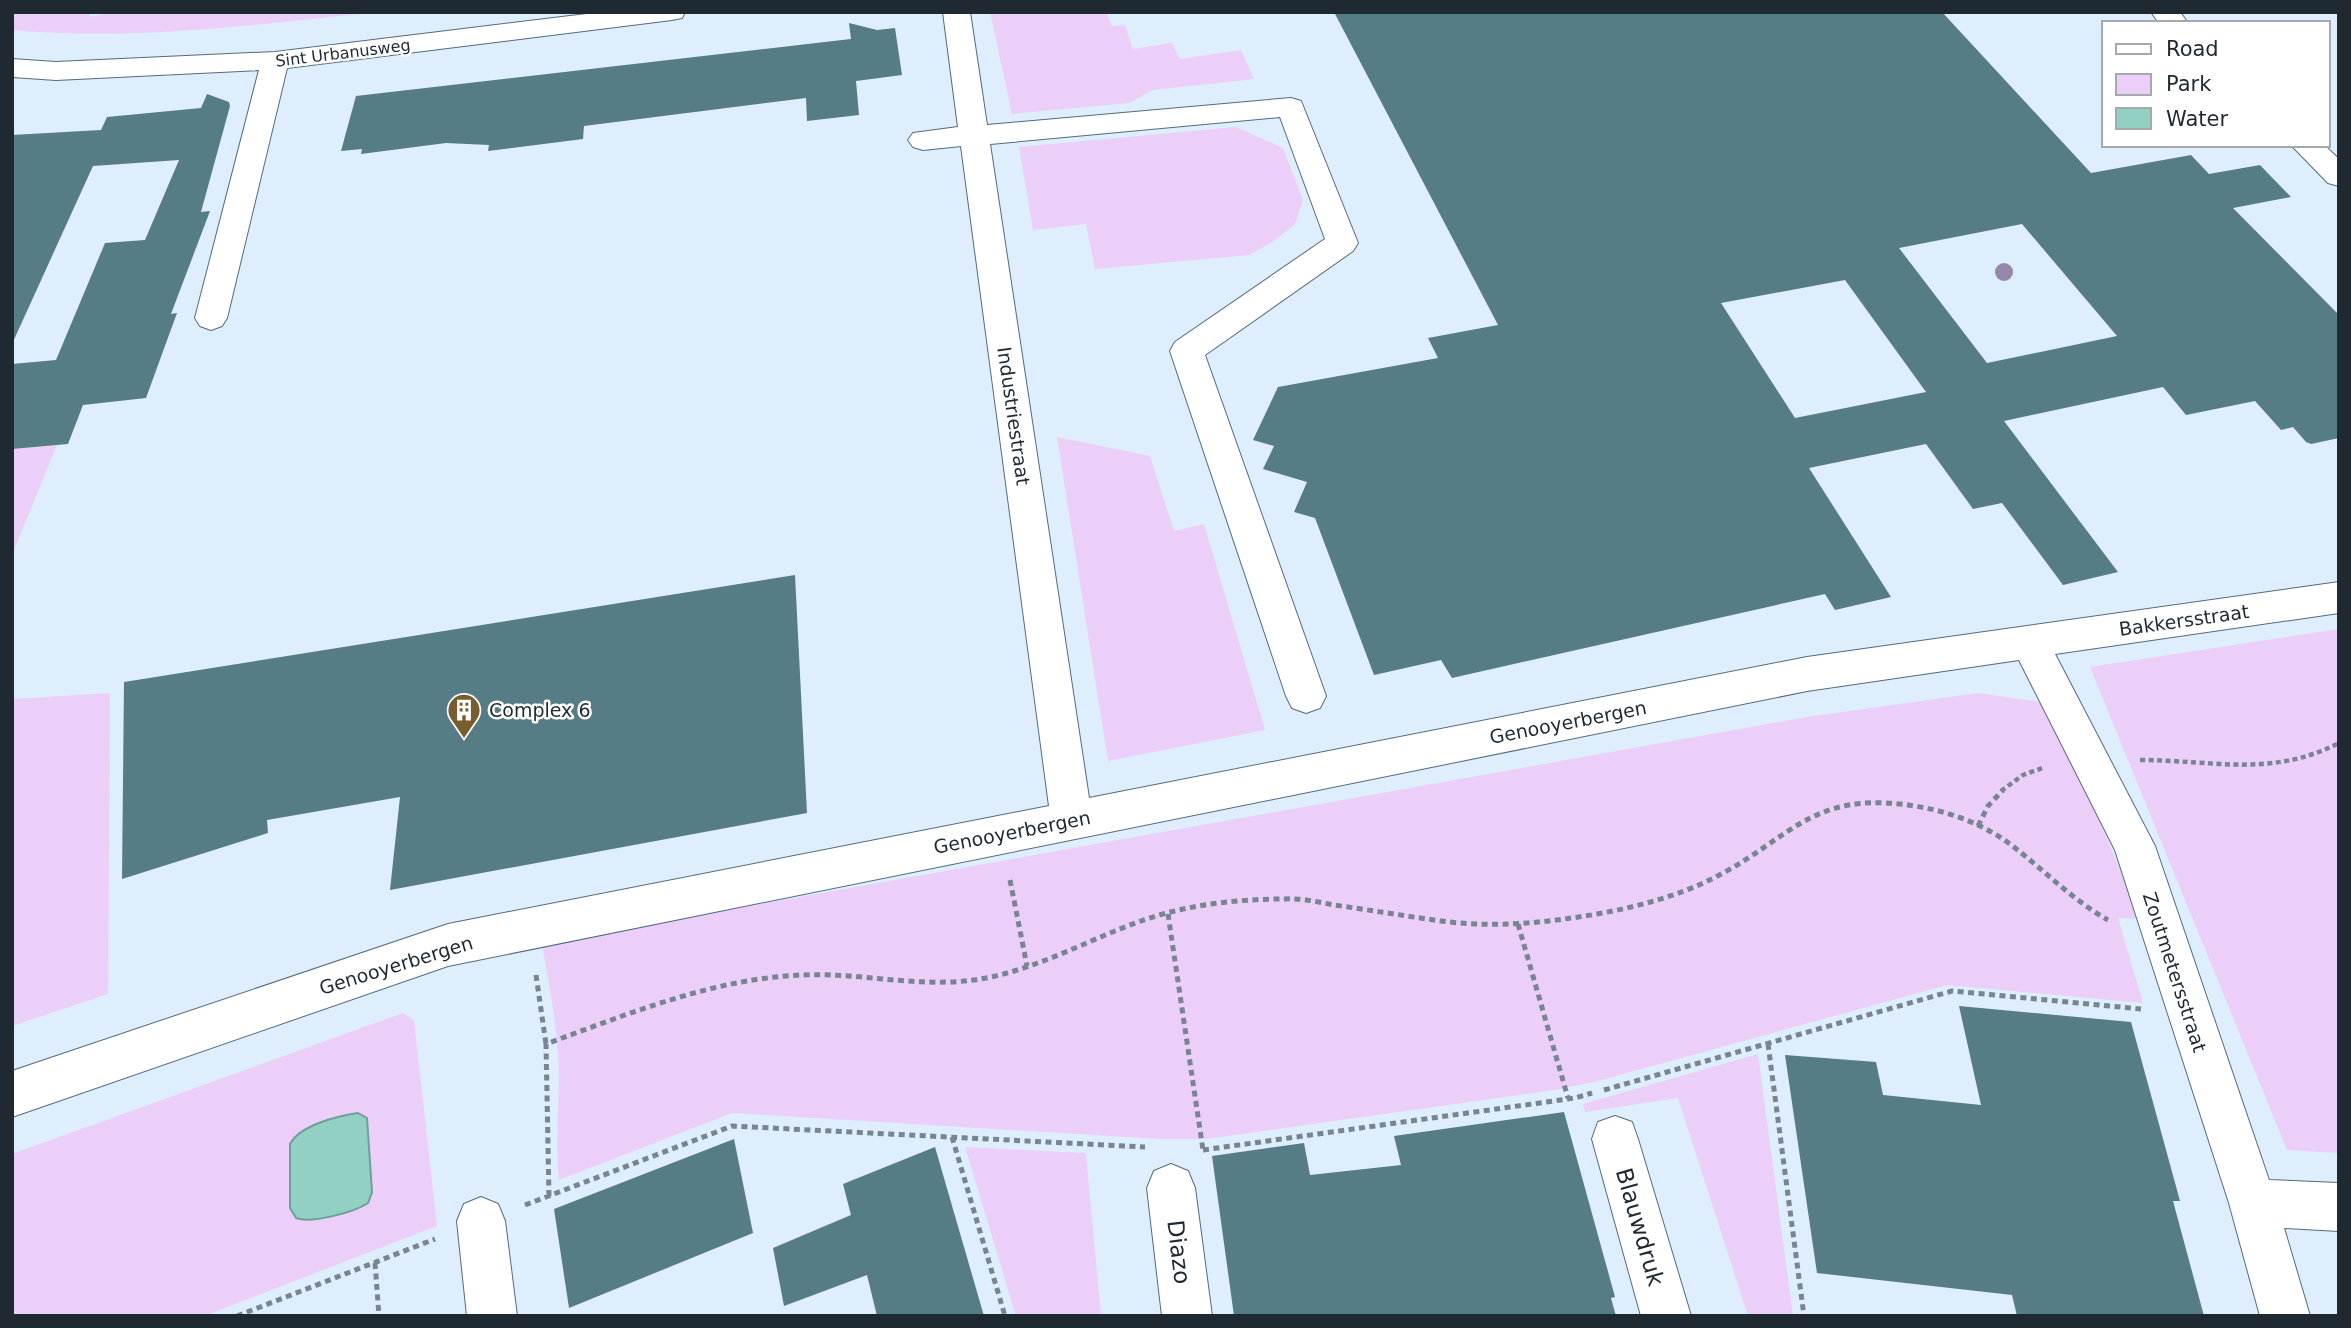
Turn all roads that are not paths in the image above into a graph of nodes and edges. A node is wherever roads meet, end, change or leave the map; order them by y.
1 (672, 12) edge
2 (956, 12) edge
3 (275, 61) junction
4 (12, 68) edge
5 (974, 135) junction
6 (923, 140) dead end
7 (2308, 147) edge
8 (2339, 176) edge
9 (211, 318) dead end
10 (2339, 597) edge
11 (2029, 642) junction
12 (1306, 696) dead end
13 (1072, 820) junction
14 (12, 1094) edge
15 (1615, 1139) dead end
16 (1180, 1169) road end
17 (2253, 1203) junction
18 (2339, 1207) edge
19 (481, 1221) road end
20 (492, 1316) edge
21 (1187, 1316) edge
22 (1666, 1316) edge
23 (2285, 1316) edge

1 - 3 street, Sint Urbanusweg
2 - 5 street, Industriestraat
3 - 4 street, Sint Urbanusweg
3 - 9 street
5 - 6 street
5 - 12 street
5 - 13 street, Industriestraat
7 - 8 street
10 - 11 street, Bakkersstraat
11 - 13 street, Genooyerbergen
11 - 17 street, Zoutmetersstraat
13 - 14 street, Genooyerbergen
15 - 22 street, Blauwdruk
16 - 21 street, Diazo
17 - 18 street
17 - 23 street, Zoutmetersstraat
19 - 20 street

